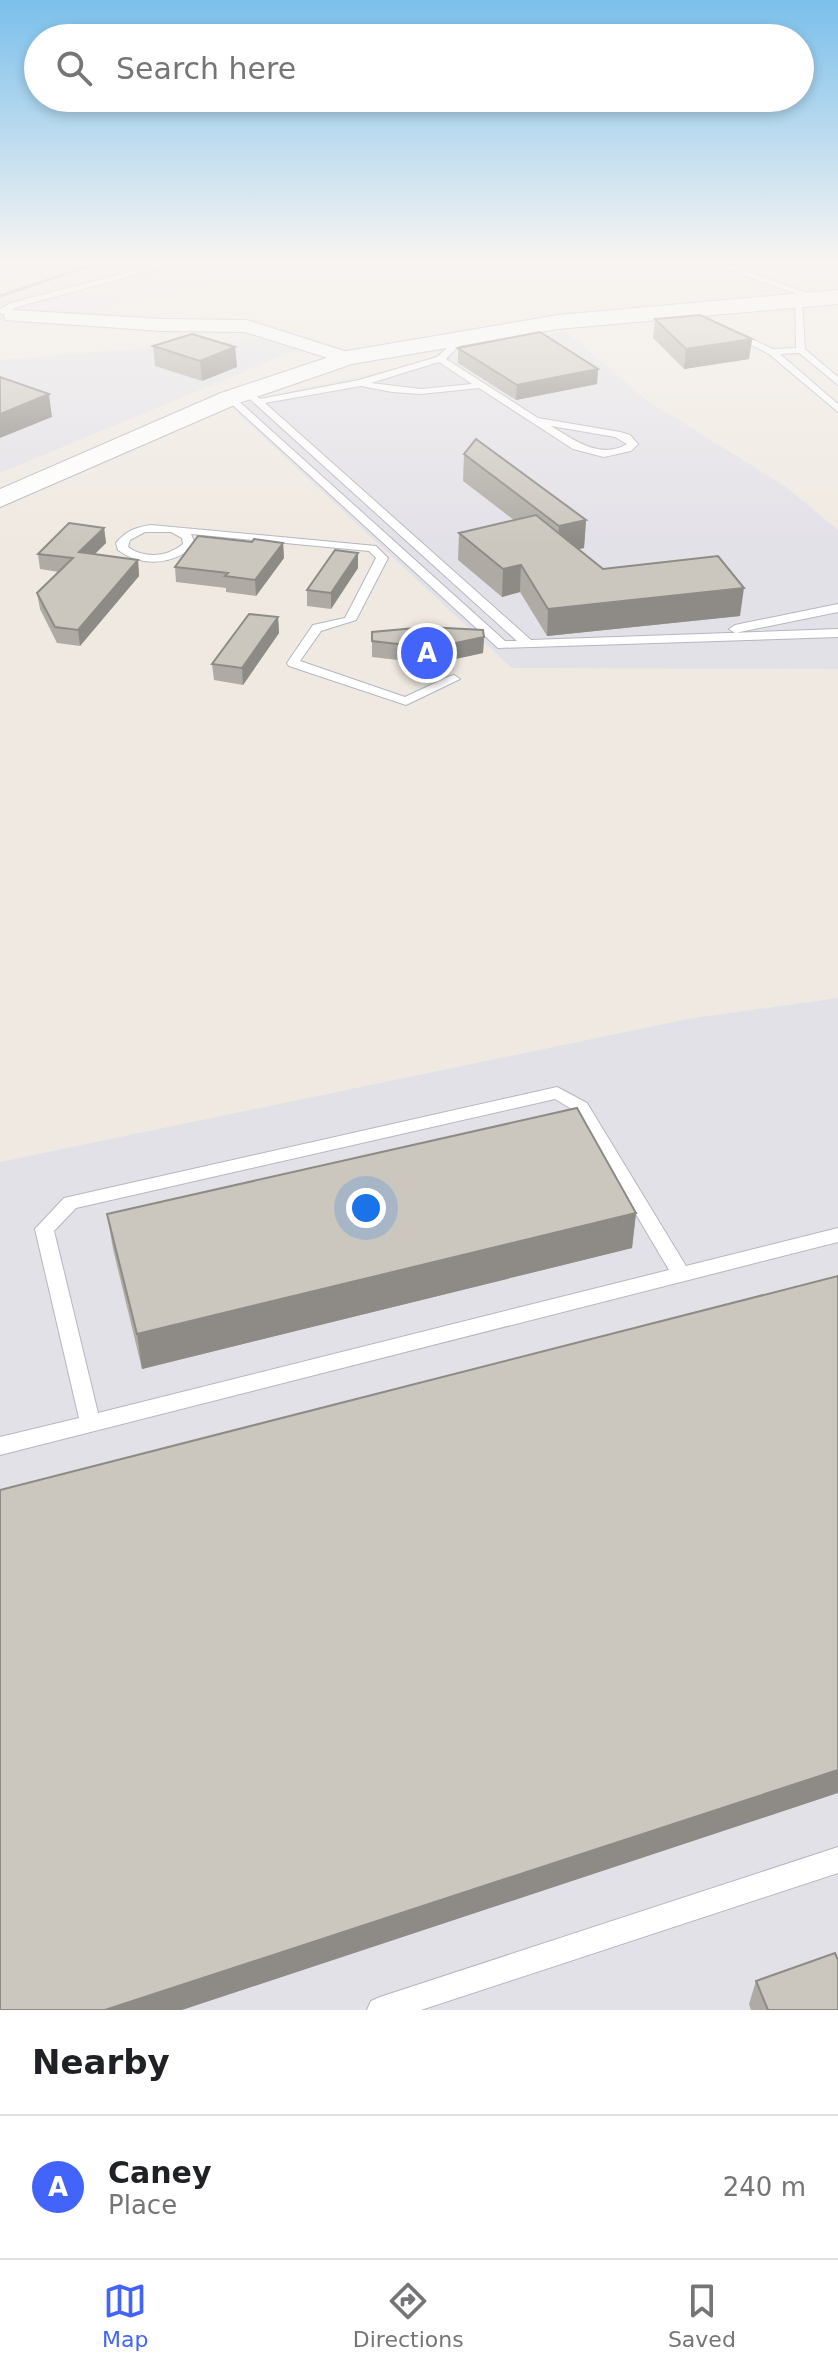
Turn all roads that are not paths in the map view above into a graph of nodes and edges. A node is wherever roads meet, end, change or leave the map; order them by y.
1 (337, 355) edge
2 (364, 355) edge
3 (445, 355) edge
4 (775, 355) edge
5 (807, 355) edge
6 (347, 358) junction
7 (440, 359) junction
8 (838, 382) edge
9 (360, 383) junction
10 (481, 385) junction
11 (245, 397) junction
12 (838, 409) edge
13 (534, 420) junction
14 (0, 499) edge
15 (171, 529) junction
16 (838, 608) edge
17 (838, 633) edge
18 (690, 638) junction
19 (528, 644) junction
20 (454, 679) dead end
21 (838, 1235) edge
22 (682, 1275) junction
23 (90, 1423) junction
24 (0, 1446) edge
25 (838, 1860) edge
26 (380, 2010) edge

1 - 6 street
2 - 6 street
3 - 7 lane
4 - 12 lane
5 - 8 lane
6 - 11 street
7 - 9 lane
7 - 10 lane
9 - 10 lane
9 - 11 lane
10 - 13 lane
11 - 14 street
11 - 19 lane
11 - 19 lane
13 - 13 lane
15 - 15 lane
15 - 20 lane
16 - 18 lane
17 - 18 lane
18 - 19 lane
21 - 22 lane
22 - 23 lane
22 - 23 lane
23 - 24 lane
25 - 26 lane

